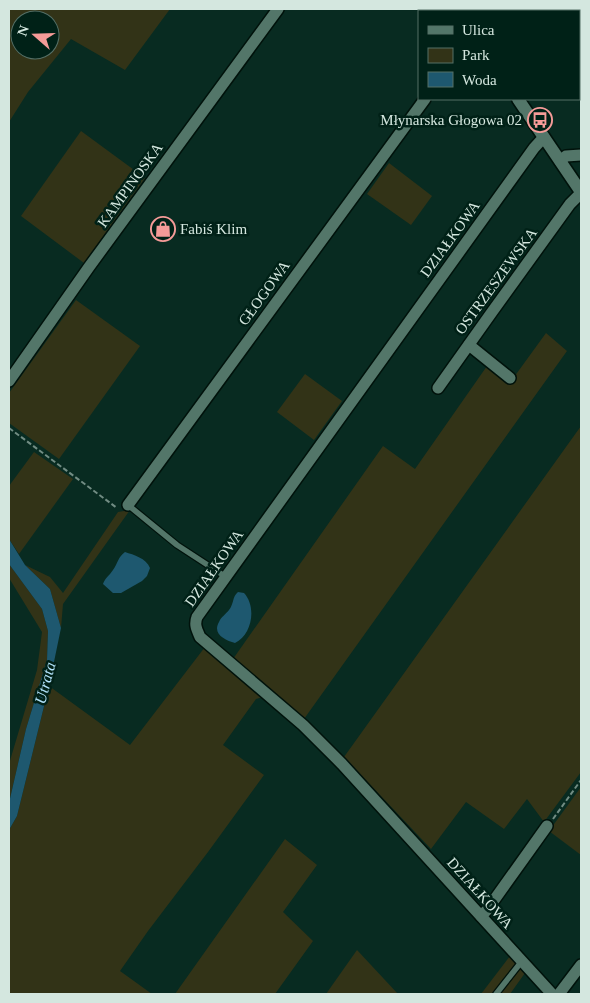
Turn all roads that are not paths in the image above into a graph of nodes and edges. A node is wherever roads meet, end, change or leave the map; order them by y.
1 (278, 9) edge
2 (424, 100) edge
3 (519, 100) edge
4 (544, 137) junction
5 (581, 155) edge
6 (560, 161) junction
7 (581, 192) edge
8 (469, 345) junction
9 (510, 378) dead end
10 (9, 381) edge
11 (438, 388) dead end
12 (128, 506) joint
13 (226, 577) junction
14 (547, 826) road end
15 (481, 916) junction
16 (522, 961) junction
17 (581, 965) edge
18 (496, 994) edge
19 (552, 994) edge
20 (559, 994) edge

1 - 10 street, KAMPINOSKA
2 - 12 street, GŁOGOWA
3 - 4 street
4 - 6 street
4 - 13 street, DZIAŁKOWA
5 - 6 street
6 - 7 street
7 - 8 street, OSTRZESZEWSKA
8 - 9 street
8 - 11 street, OSTRZESZEWSKA
12 - 13 lane
13 - 15 street, DZIAŁKOWA
14 - 15 street
15 - 16 street, DZIAŁKOWA
16 - 18 lane
16 - 19 street, DZIAŁKOWA
17 - 20 street

